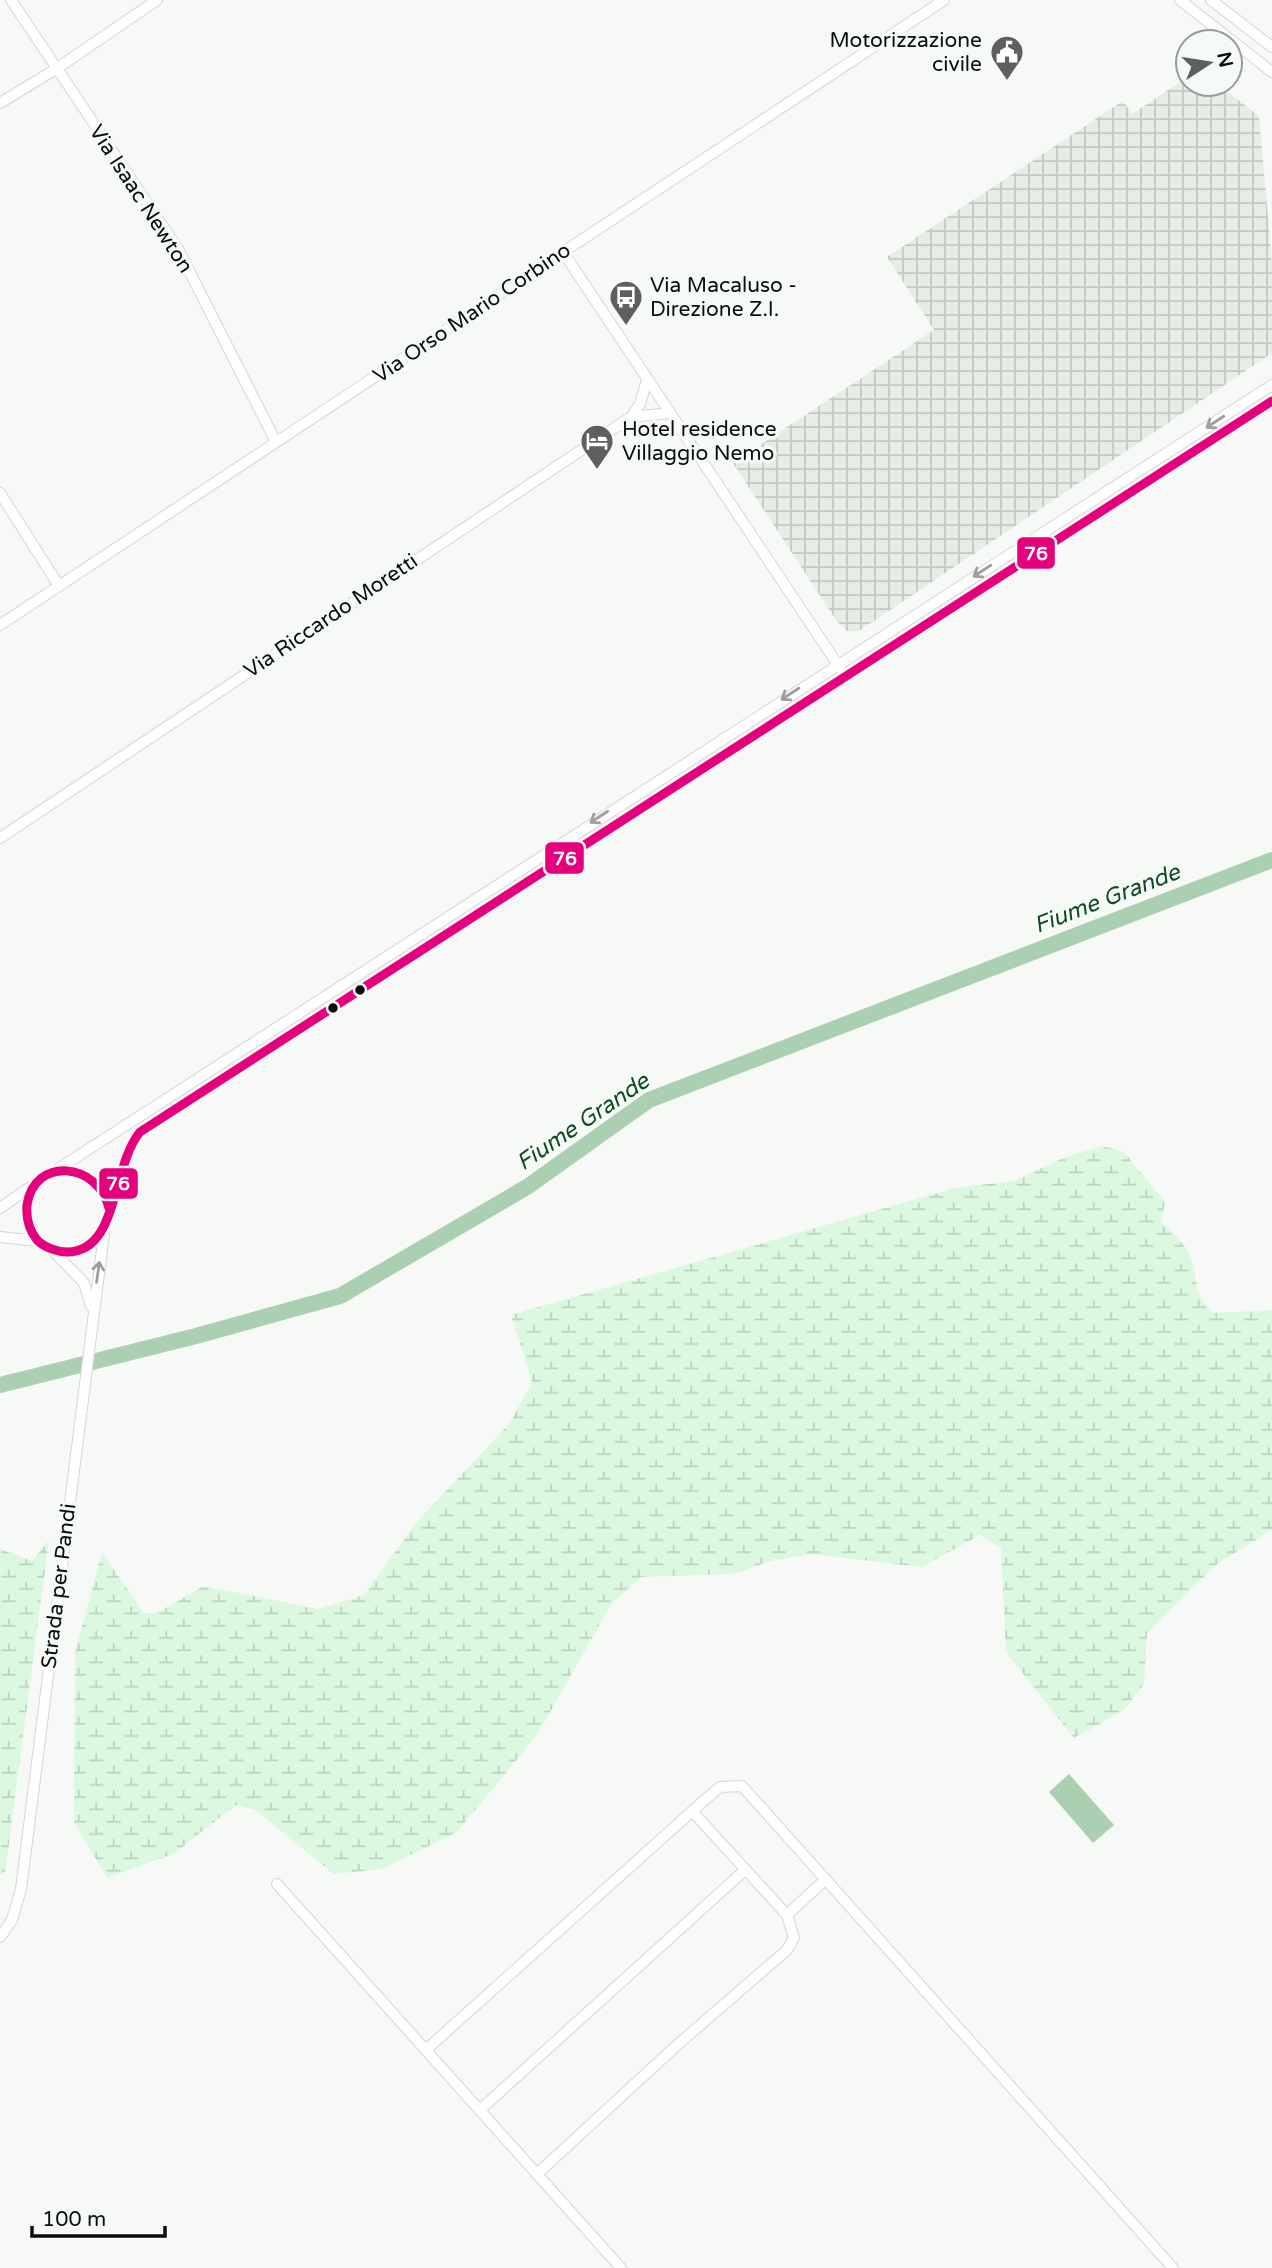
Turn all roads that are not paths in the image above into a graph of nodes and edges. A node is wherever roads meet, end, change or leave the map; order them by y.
1 (11, 0) edge
2 (157, 0) edge
3 (944, 0) edge
4 (1180, 0) edge
5 (1211, 0) edge
6 (1272, 47) edge
7 (57, 69) junction
8 (1272, 72) edge
9 (0, 103) edge
10 (563, 252) junction
11 (647, 380) junction
12 (1272, 385) edge
13 (1272, 401) edge
14 (670, 413) junction
15 (631, 418) junction
16 (276, 443) junction
17 (0, 493) edge
18 (60, 586) junction
19 (0, 625) edge
20 (837, 664) junction
21 (845, 677) junction
22 (0, 838) edge
23 (44, 1178) junction
24 (0, 1208) edge
25 (109, 1208) junction
26 (104, 1230) junction
27 (0, 1237) edge
28 (38, 1241) junction
29 (48, 1248) junction
30 (92, 1314) junction
31 (692, 1811) junction
32 (746, 1870) junction
33 (826, 1879) junction
34 (277, 1884) dead end
35 (787, 1915) junction
36 (0, 1937) edge
37 (428, 2048) junction
38 (481, 2109) junction
39 (537, 2174) junction
40 (621, 2268) edge
41 (1173, 2268) edge

1 - 7 street, Via Isaac Newton
2 - 7 street
3 - 10 street, Via Orso Mario Corbino
4 - 8 street
5 - 6 street
7 - 9 street
7 - 16 street, Via Isaac Newton
10 - 11 street
10 - 16 street, Via Orso Mario Corbino
11 - 14 street
11 - 15 street
12 -> 20 street
13 - 21 street, Strada per Pandi
14 - 15 street, Via Riccardo Moretti
14 - 20 street
15 - 22 street, Via Riccardo Moretti
16 - 18 street, Via Orso Mario Corbino
17 - 18 street
18 - 19 street, Via Orso Mario Corbino
20 - 21 street
20 -> 23 street
21 - 25 street, Strada per Pandi
23 - 24 street
23 - 25 street
23 - 28 street
25 - 26 street, Strada per Pandi
26 - 29 street
30 -> 26 street, Strada per Pandi
27 - 28 street
28 - 29 street
29 - 30 street
30 - 36 street, Strada per Pandi
31 - 32 street
31 - 33 street
31 - 37 street
32 - 35 street
32 - 38 street
33 - 35 street
33 - 41 street
34 - 37 street
35 - 39 street
37 - 38 street
38 - 39 street
39 - 40 street

